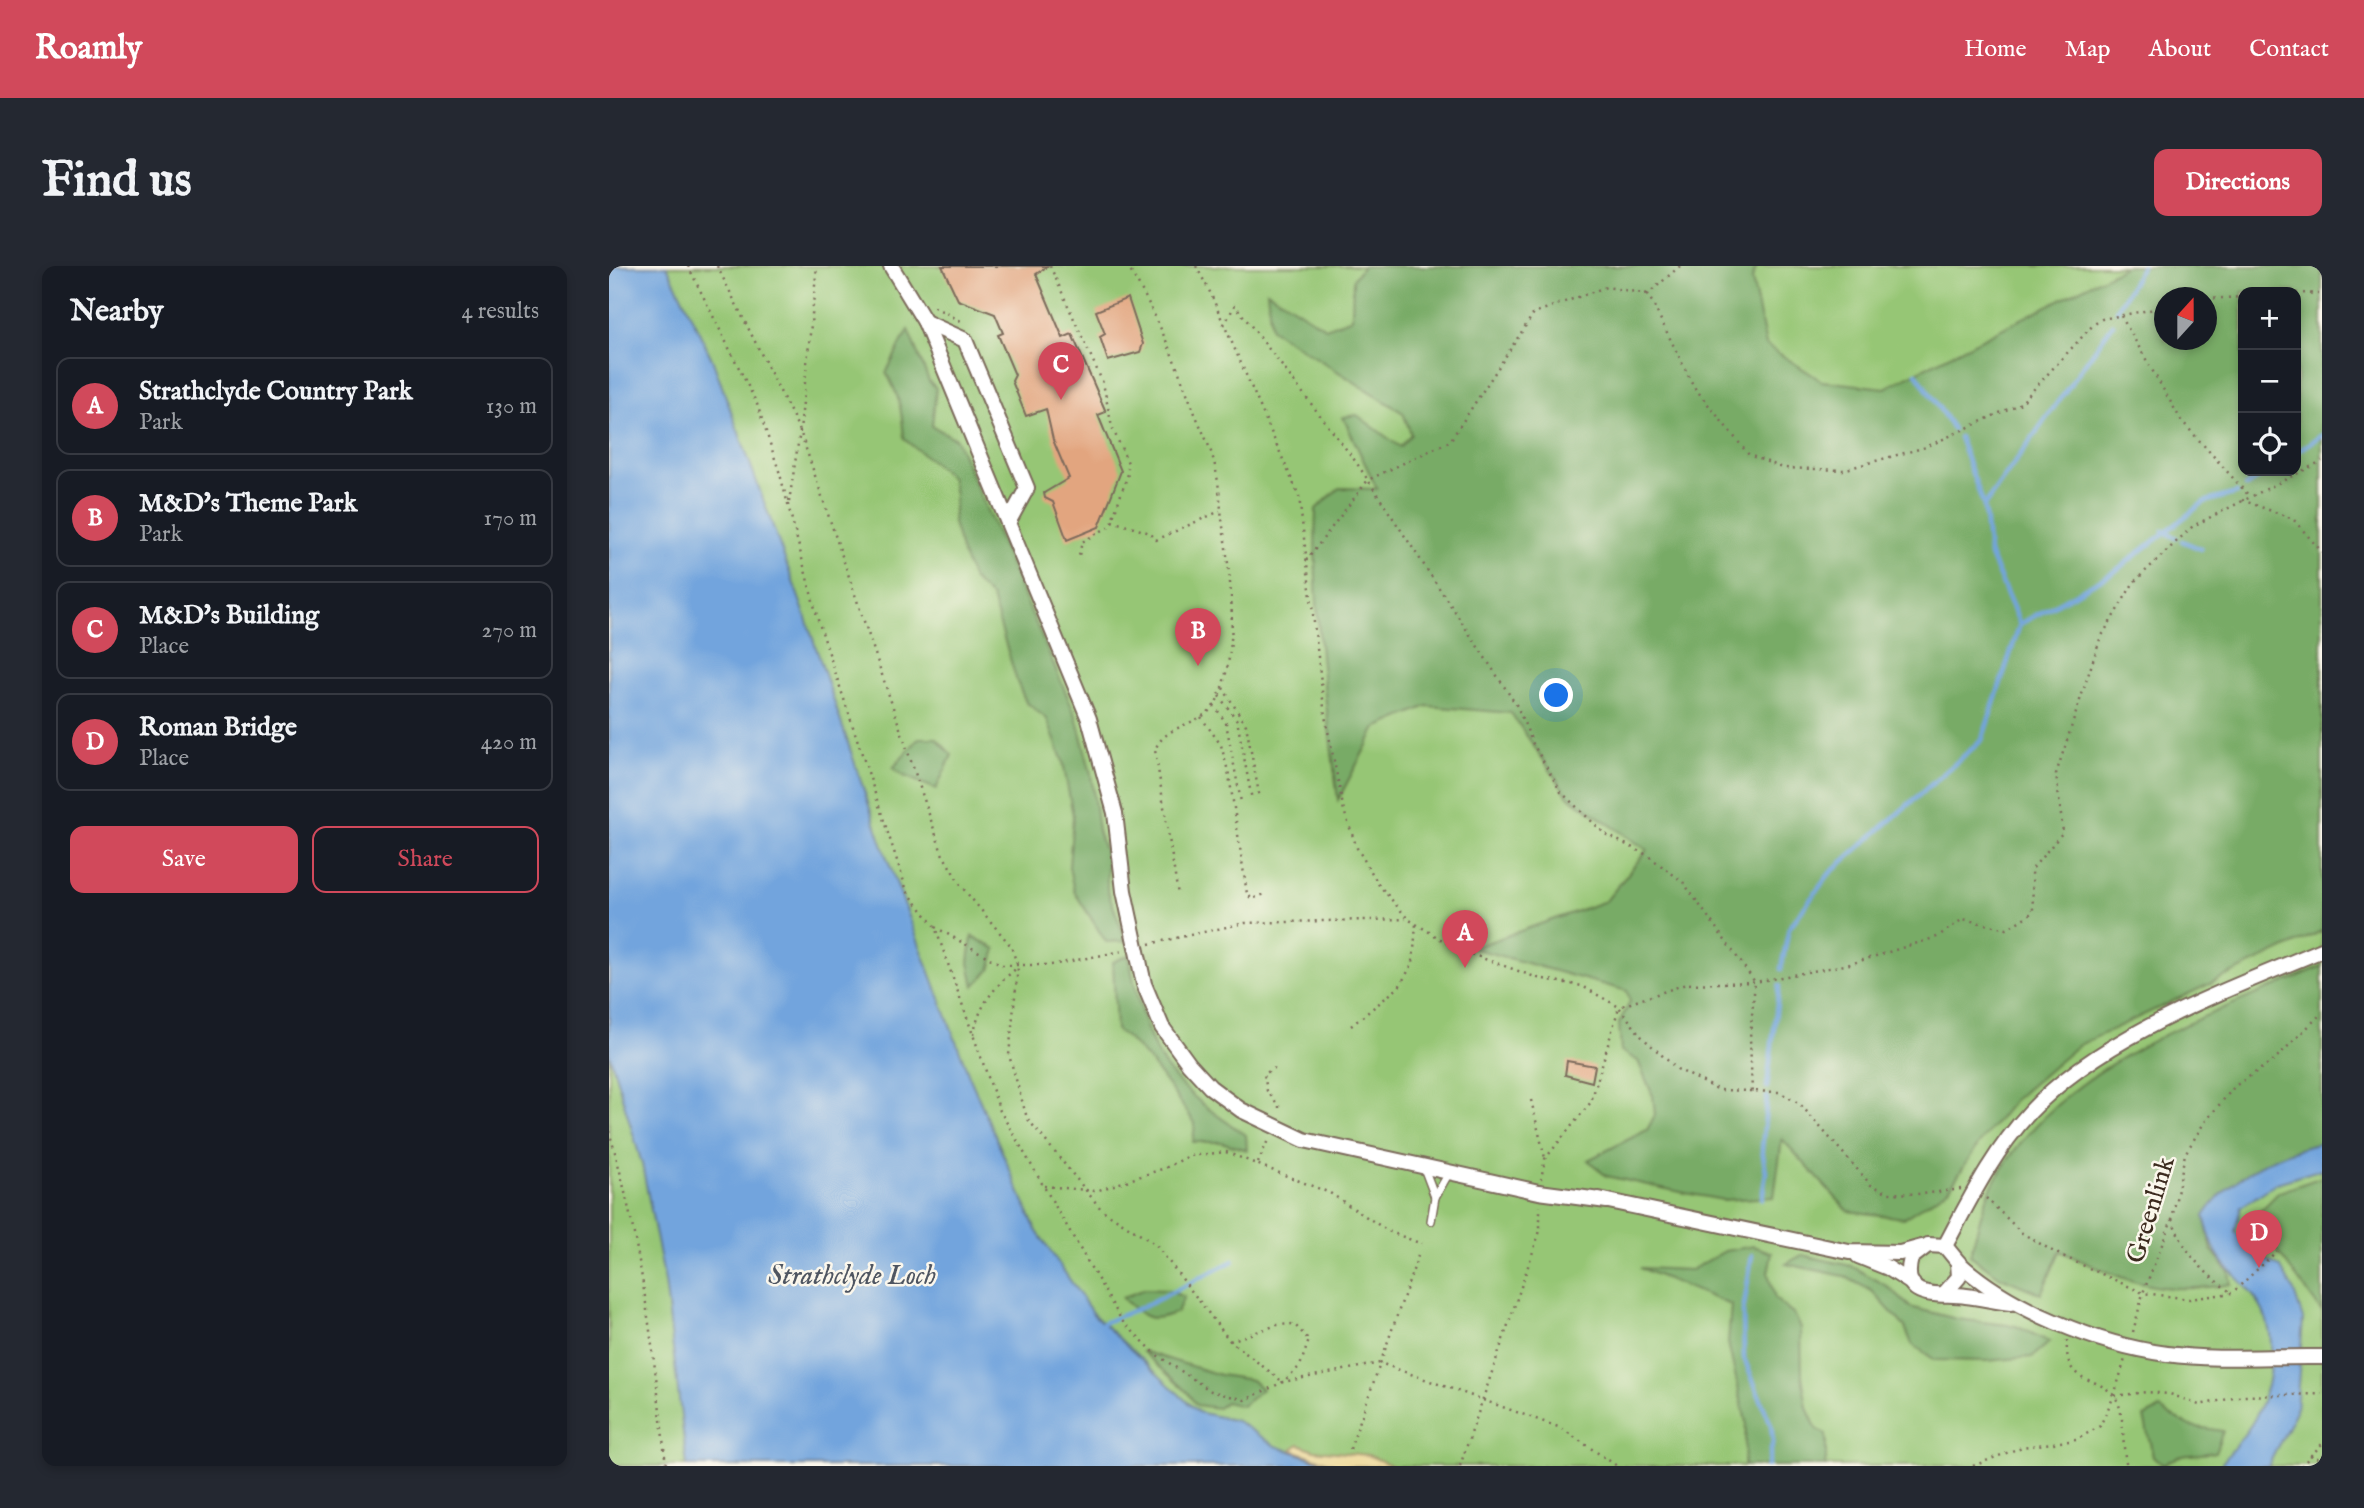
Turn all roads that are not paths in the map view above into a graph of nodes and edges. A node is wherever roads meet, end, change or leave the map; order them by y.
1 (891, 266) edge
2 (925, 322) junction
3 (1009, 521) junction
4 (2322, 950) edge
5 (1275, 1127) junction
6 (1424, 1168) junction
7 (1449, 1173) junction
8 (1436, 1198) junction
9 (1607, 1201) junction
10 (1431, 1221) dead end
11 (1945, 1246) junction
12 (1923, 1247) junction
13 (1849, 1252) junction
14 (1958, 1262) junction
15 (1913, 1284) junction
16 (1944, 1294) junction
17 (2020, 1305) junction
18 (2322, 1357) edge

1 - 2 street
2 - 3 street
2 - 3 street
3 - 5 street
4 - 11 street
5 - 6 street
5 - 9 street
6 - 7 street
6 - 8 lane
7 - 8 lane
7 - 9 street
8 - 10 lane
9 - 13 street
11 - 12 street
11 - 14 street
12 - 13 street
12 - 15 street
13 - 15 street
14 - 16 street
14 - 17 street
15 - 16 street
16 - 17 street
17 - 18 street

